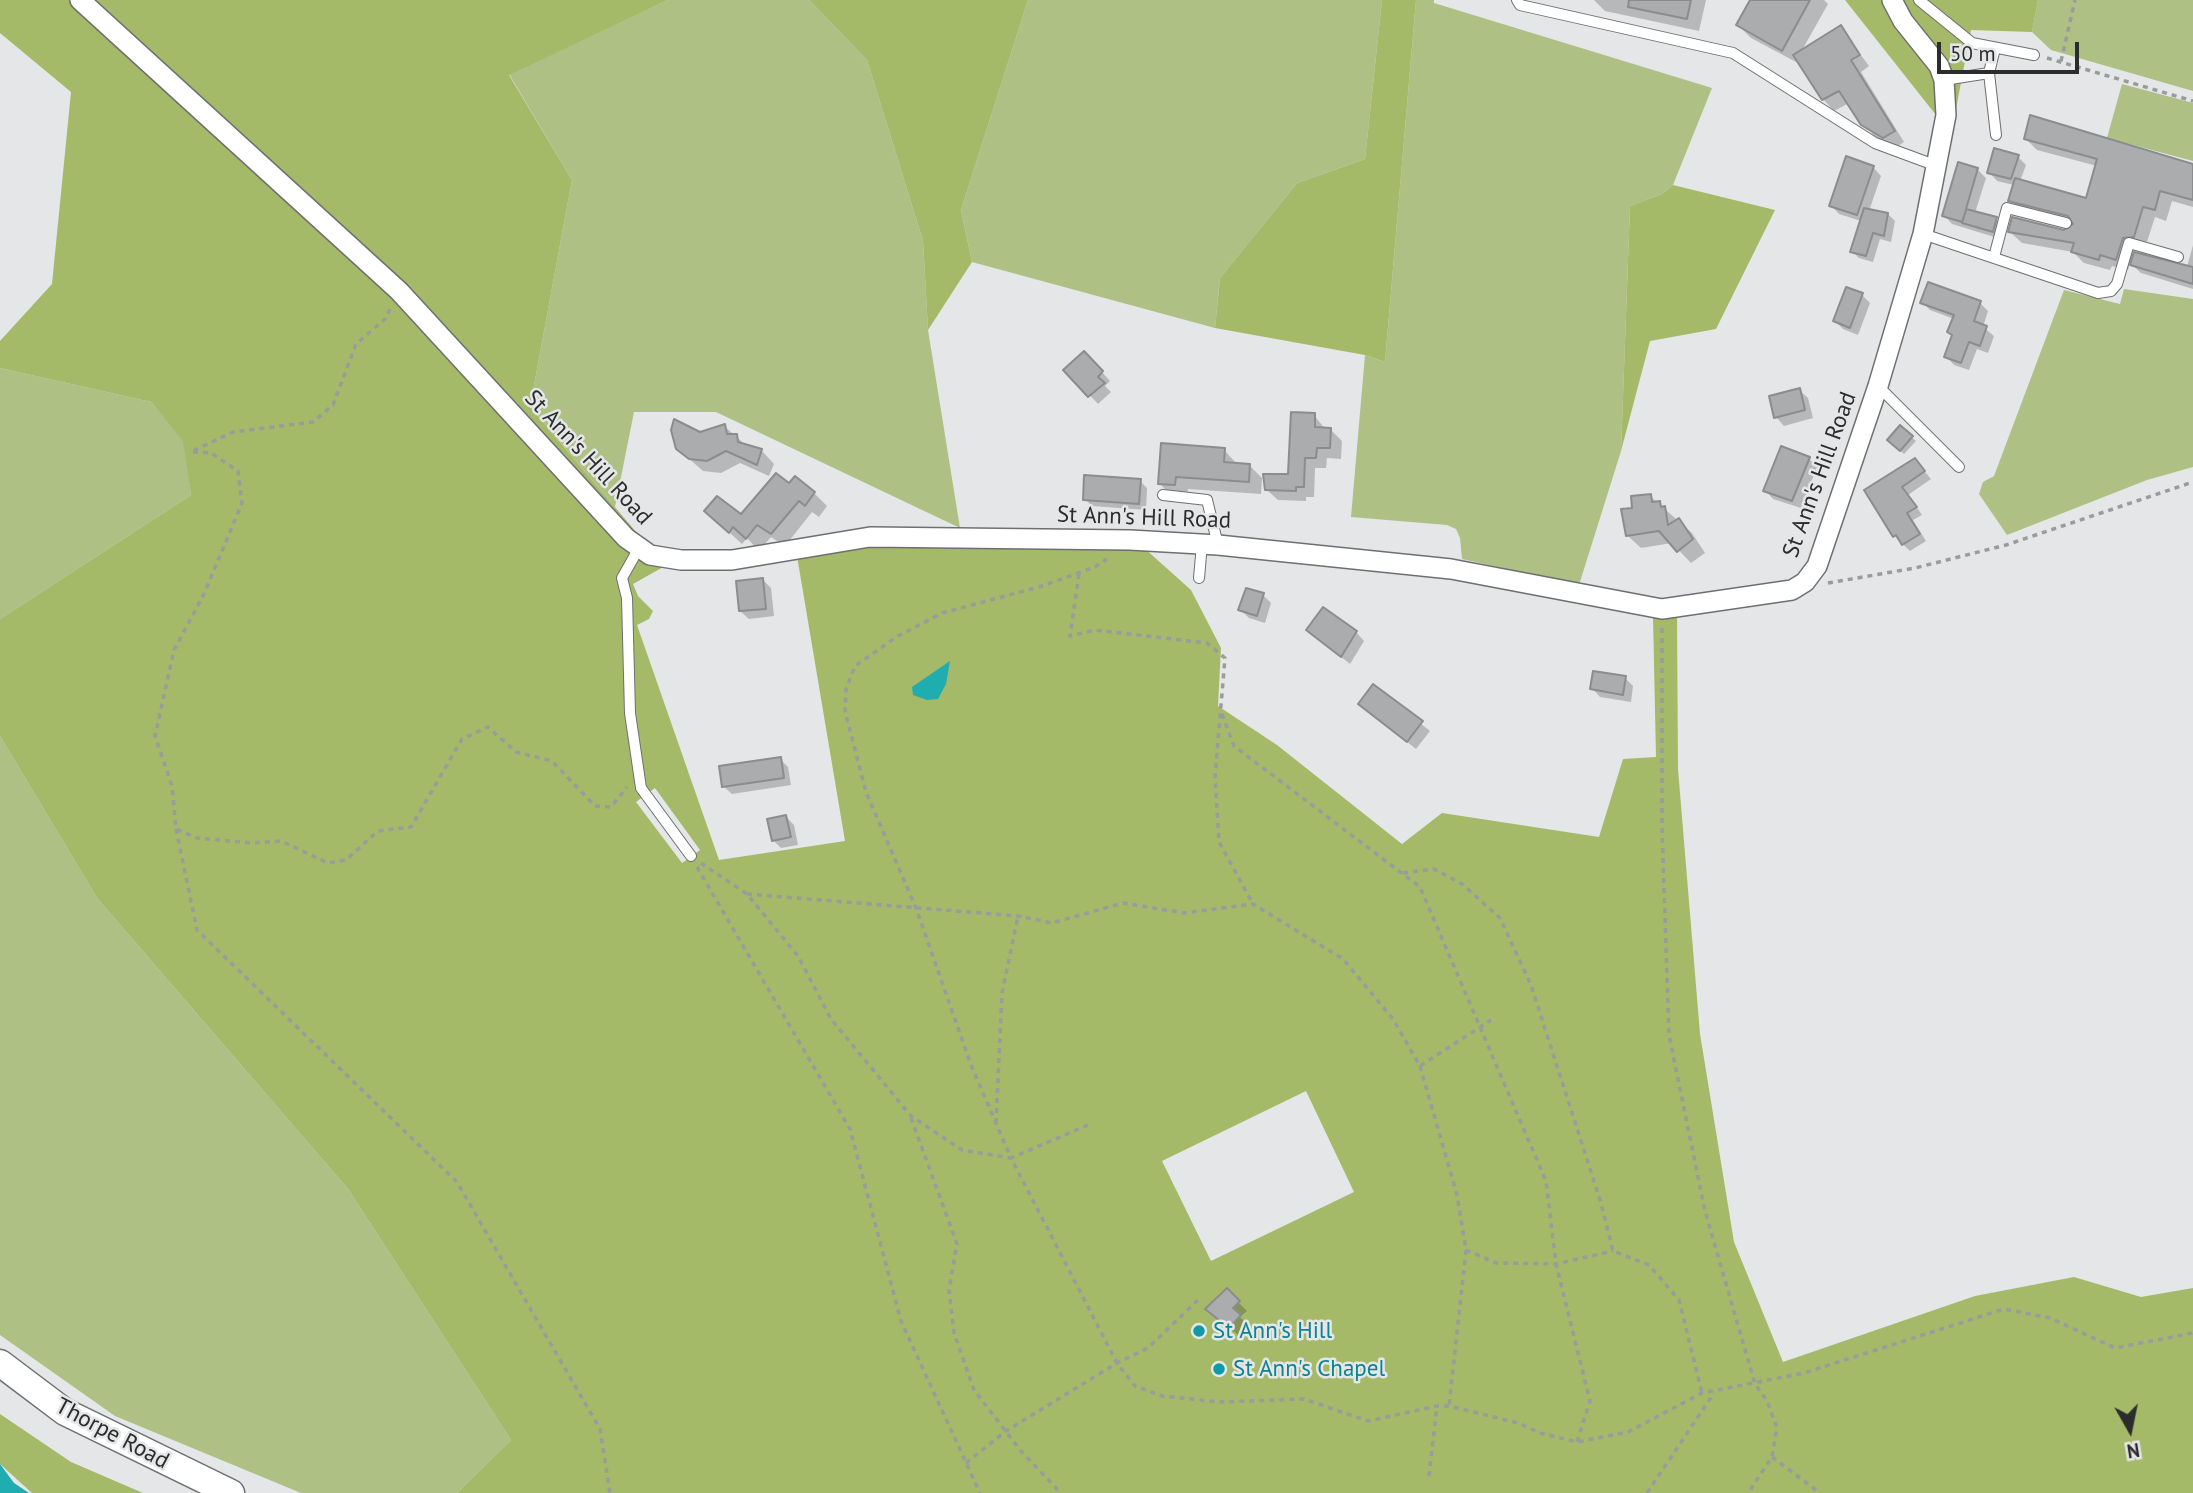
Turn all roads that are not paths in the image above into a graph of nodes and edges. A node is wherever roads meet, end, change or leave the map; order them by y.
1 (80, 0) edge
2 (1517, 0) edge
3 (1892, 0) edge
4 (1919, 0) edge
5 (1995, 48) junction
6 (2035, 55) road end
7 (1989, 73) junction
8 (1944, 80) junction
9 (1996, 135) dead end
10 (1937, 166) junction
11 (2066, 223) dead end
12 (1923, 234) junction
13 (1994, 257) junction
14 (2178, 257) dead end
15 (1878, 386) junction
16 (1959, 467) dead end
17 (1163, 495) dead end
18 (1210, 544) junction
19 (639, 548) junction
20 (1199, 578) dead end
21 (691, 856) road end
22 (0, 1363) edge
23 (230, 1493) edge

1 - 19 street, St Ann's Hill Road
2 - 10 lane
3 - 8 street, St Ann's Hill Road
4 - 5 lane
5 - 6 lane
5 - 7 lane
7 - 8 lane
7 - 9 lane
8 - 10 street, St Ann's Hill Road
10 - 12 street, St Ann's Hill Road
11 - 13 lane
12 - 13 lane
12 - 15 street, St Ann's Hill Road
13 - 14 lane
15 - 16 lane
15 - 18 street, St Ann's Hill Road
17 - 18 lane
18 - 19 street, St Ann's Hill Road
18 - 20 lane
19 - 21 lane
22 - 23 main road, Thorpe Road

